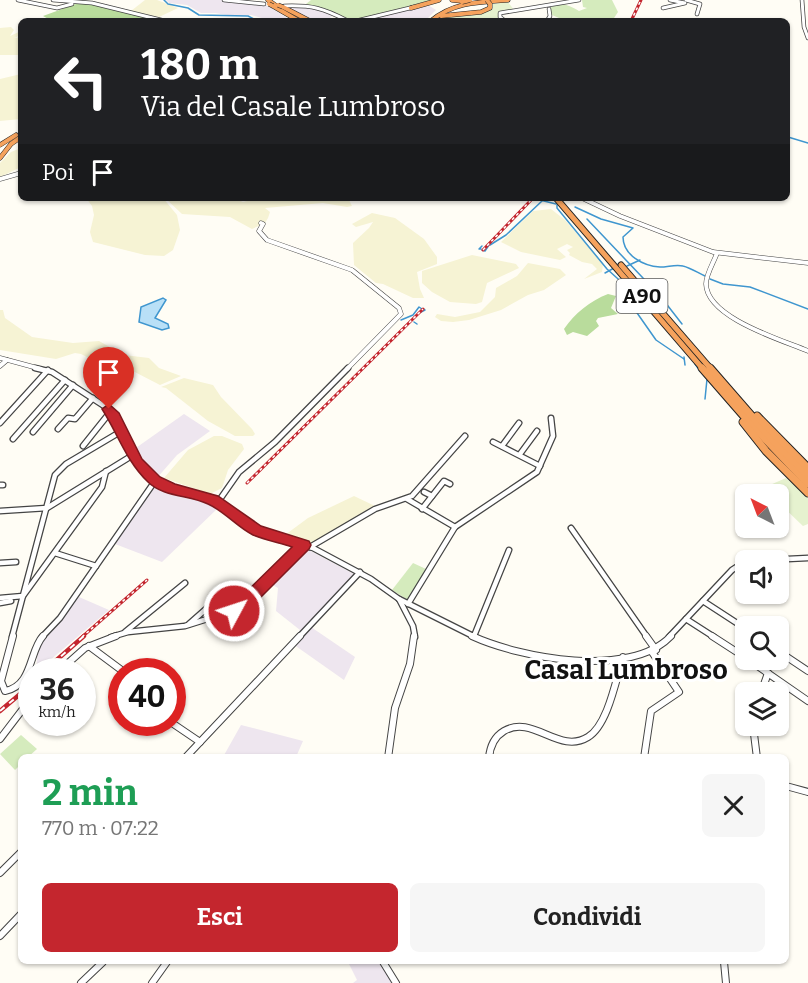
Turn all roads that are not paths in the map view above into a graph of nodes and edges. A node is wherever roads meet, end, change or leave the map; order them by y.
1 (18, 0) edge
2 (53, 0) edge
3 (83, 0) edge
4 (224, 0) edge
5 (436, 0) edge
6 (452, 0) edge
7 (496, 0) edge
8 (508, 0) edge
9 (556, 0) edge
10 (579, 0) edge
11 (673, 0) edge
12 (686, 0) edge
13 (802, 0) edge
14 (472, 1) edge
15 (490, 1) edge
16 (253, 2) edge
17 (302, 2) edge
18 (462, 2) edge
19 (76, 3) junction
20 (272, 4) edge
21 (553, 5) junction
22 (542, 7) junction
23 (411, 8) joint
24 (663, 8) dead end
25 (549, 9) junction
26 (472, 12) junction
27 (697, 14) dead end
28 (153, 18) edge
29 (290, 18) edge
30 (294, 18) edge
31 (298, 18) edge
32 (303, 18) edge
33 (345, 18) edge
34 (370, 18) edge
35 (433, 18) edge
36 (433, 18) edge
37 (434, 18) edge
38 (437, 18) edge
39 (501, 18) edge
40 (548, 18) edge
41 (808, 38) edge
42 (18, 136) edge
43 (18, 137) edge
44 (0, 145) edge
45 (0, 158) edge
46 (18, 174) edge
47 (0, 179) edge
48 (559, 201) edge
49 (565, 201) edge
50 (588, 201) edge
51 (261, 223) dead end
52 (717, 253) junction
53 (808, 264) edge
54 (808, 351) edge
55 (0, 358) edge
56 (7, 360) junction
57 (0, 366) edge
58 (48, 370) junction
59 (64, 380) junction
60 (73, 385) junction
61 (726, 392) junction
62 (93, 398) junction
63 (111, 411) junction
64 (551, 418) dead end
65 (0, 423) edge
66 (519, 423) dead end
67 (58, 429) dead end
68 (537, 431) dead end
69 (33, 432) dead end
70 (120, 432) junction
71 (465, 436) dead end
72 (13, 439) dead end
73 (493, 442) dead end
74 (83, 446) dead end
75 (502, 446) junction
76 (520, 454) junction
77 (133, 455) junction
78 (540, 466) junction
79 (808, 468) edge
80 (106, 471) junction
81 (808, 476) edge
82 (155, 481) junction
83 (450, 484) dead end
84 (808, 484) edge
85 (424, 492) dead end
86 (808, 493) edge
87 (433, 495) junction
88 (442, 498) dead end
89 (407, 499) junction
90 (218, 502) junction
91 (47, 508) junction
92 (422, 509) junction
93 (0, 511) edge
94 (455, 527) junction
95 (570, 528) dead end
96 (307, 546) junction
97 (509, 550) dead end
98 (55, 553) junction
99 (808, 558) edge
100 (789, 559) edge
101 (16, 562) dead end
102 (0, 563) edge
103 (96, 566) junction
104 (735, 568) edge
105 (360, 572) junction
106 (186, 583) dead end
107 (231, 587) dead end
108 (23, 596) junction
109 (0, 598) edge
110 (399, 599) junction
111 (11, 601) dead end
112 (703, 601) junction
113 (0, 603) edge
114 (408, 604) junction
115 (686, 619) junction
116 (735, 622) edge
117 (187, 626) junction
118 (123, 633) junction
119 (474, 636) junction
120 (89, 646) junction
121 (654, 651) junction
122 (735, 651) edge
123 (0, 654) edge
124 (623, 657) junction
125 (5, 658) edge
126 (75, 658) edge
127 (789, 658) edge
128 (108, 660) edge
129 (764, 670) edge
130 (808, 671) edge
131 (768, 673) junction
132 (765, 682) edge
133 (1, 685) edge
134 (808, 701) edge
135 (18, 715) edge
136 (186, 732) edge
137 (754, 736) edge
138 (0, 739) edge
139 (200, 742) junction
140 (189, 754) edge
141 (389, 754) edge
142 (490, 754) edge
143 (645, 754) edge
144 (756, 754) edge
145 (789, 787) edge
146 (808, 792) edge
147 (18, 855) edge
148 (0, 873) edge
149 (18, 917) edge
150 (0, 936) edge
151 (101, 964) edge
152 (166, 964) edge
153 (384, 964) edge
154 (724, 964) edge
155 (81, 983) edge
156 (152, 983) edge
157 (396, 983) edge
158 (726, 983) edge

1 - 19 street
2 - 19 street
3 - 19 street
4 - 16 street
5 - 23 highway
6 - 18 highway
7 - 36 highway
8 - 14 highway
9 - 21 street
10 - 21 street
11 - 24 street
12 - 27 street
13 - 41 street
14 - 15 highway
14 - 18 highway, bridge
14 - 26 highway
14 - 37 highway
15 - 26 highway
16 - 20 street
17 - 20 street
17 - 33 street
18 - 35 highway
19 - 28 street
20 - 29 highway
20 - 30 highway
20 - 31 highway
20 - 32 highway
21 - 22 street
21 - 25 street
22 - 25 street
22 - 39 street
23 - 34 street
25 - 40 street
26 - 38 highway
42 - 44 highway
43 - 45 highway
46 - 47 street
48 - 61 highway, A90
49 - 61 highway, A90
50 - 52 street
51 - 90 street
52 - 53 street
52 - 54 street
55 - 56 street
56 - 57 street
56 - 58 street
58 - 59 street
58 - 65 street
59 - 60 street
59 - 72 street
60 - 62 street
60 - 69 street
61 - 79 highway
61 - 81 highway, A90
61 - 84 highway, A90
61 - 86 highway
62 - 63 street
62 - 67 street
63 - 70 street
63 - 74 street
64 - 78 street
66 - 75 street
68 - 76 street
70 - 77 street
70 - 91 street
71 - 89 street
73 - 75 street
75 - 76 street
76 - 78 street
77 - 80 street
77 - 82 street
78 - 94 street
80 - 91 street
80 - 98 street
82 - 90 street
82 - 103 street
83 - 87 street
85 - 87 street
87 - 88 street
87 - 92 street
89 - 92 street
89 - 96 street
90 - 96 street
91 - 93 street
91 - 108 street
92 - 94 street
94 - 114 street
95 - 121 street
96 - 105 street
96 - 117 street
97 - 119 street
98 - 103 street
98 - 108 street
99 - 100 street
101 - 102 street
103 - 133 street
104 - 112 street
105 - 110 street
105 - 139 street
106 - 118 street
107 - 117 street
108 - 109 street
108 - 125 street
110 - 114 street
110 - 141 street
111 - 113 street
112 - 115 street
112 - 116 street
114 - 119 street
115 - 121 street
115 - 122 street
117 - 118 street
118 - 120 street
119 - 124 street
120 - 126 street
120 - 128 street
121 - 124 street
121 - 143 street
123 - 125 street
124 - 142 street
125 - 133 street
127 - 130 street
129 - 131 street
131 - 132 street
131 - 134 street
135 - 138 street
136 - 139 street
137 - 144 street
139 - 140 street
145 - 146 street
147 - 148 street
149 - 150 street
151 - 155 street
152 - 156 street
153 - 157 street
154 - 158 street

